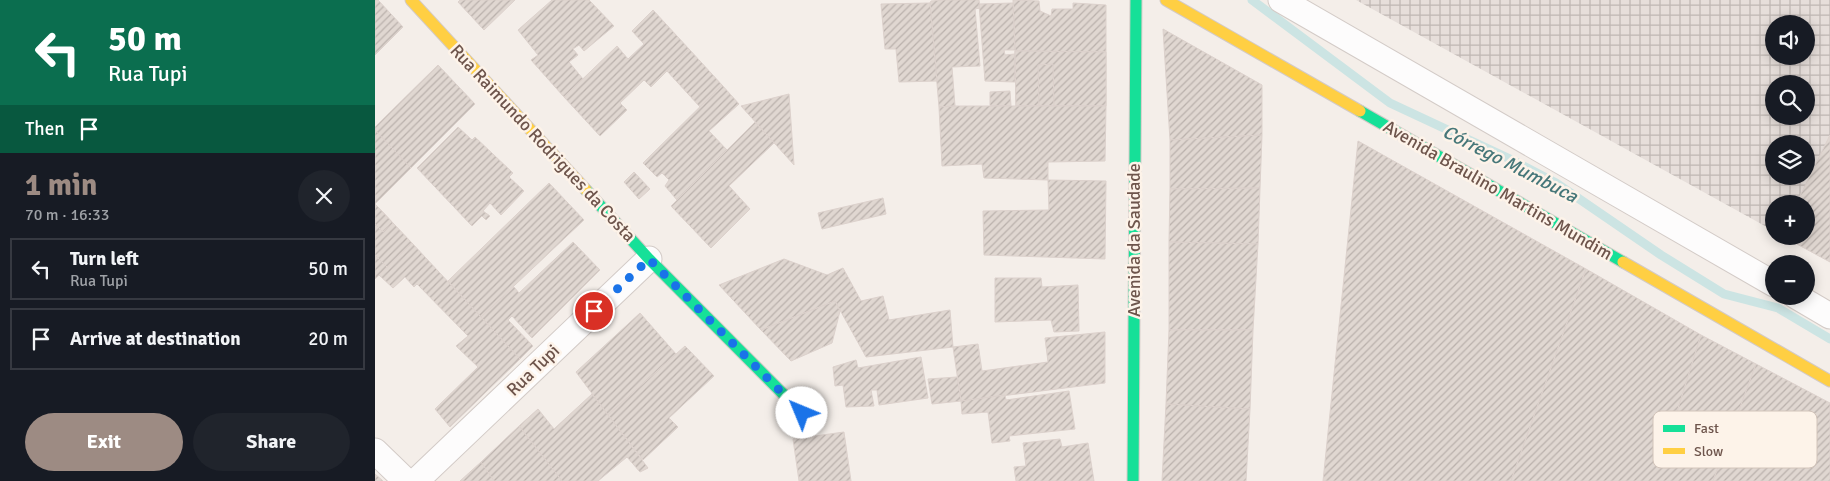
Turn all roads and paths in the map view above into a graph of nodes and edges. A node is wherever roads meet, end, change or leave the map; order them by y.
1 (411, 0) edge
2 (1136, 0) edge
3 (1166, 0) edge
4 (1281, 0) edge
5 (649, 259) junction
6 (1765, 279) edge
7 (1811, 305) edge
8 (1830, 316) edge
9 (1830, 381) edge
10 (802, 413) dead end
11 (375, 451) edge
12 (406, 481) edge
13 (416, 481) edge
14 (1133, 481) edge

1 - 5 street, Rua Raimundo Rodrigues da Costa
2 - 14 street, Avenida da Saudade
3 - 9 street, Avenida Braulino Martins Mundim
4 - 6 street
5 - 10 street, Rua Raimundo Rodrigues da Costa
5 - 13 street, Rua Tupi
7 - 8 street
11 - 12 street

